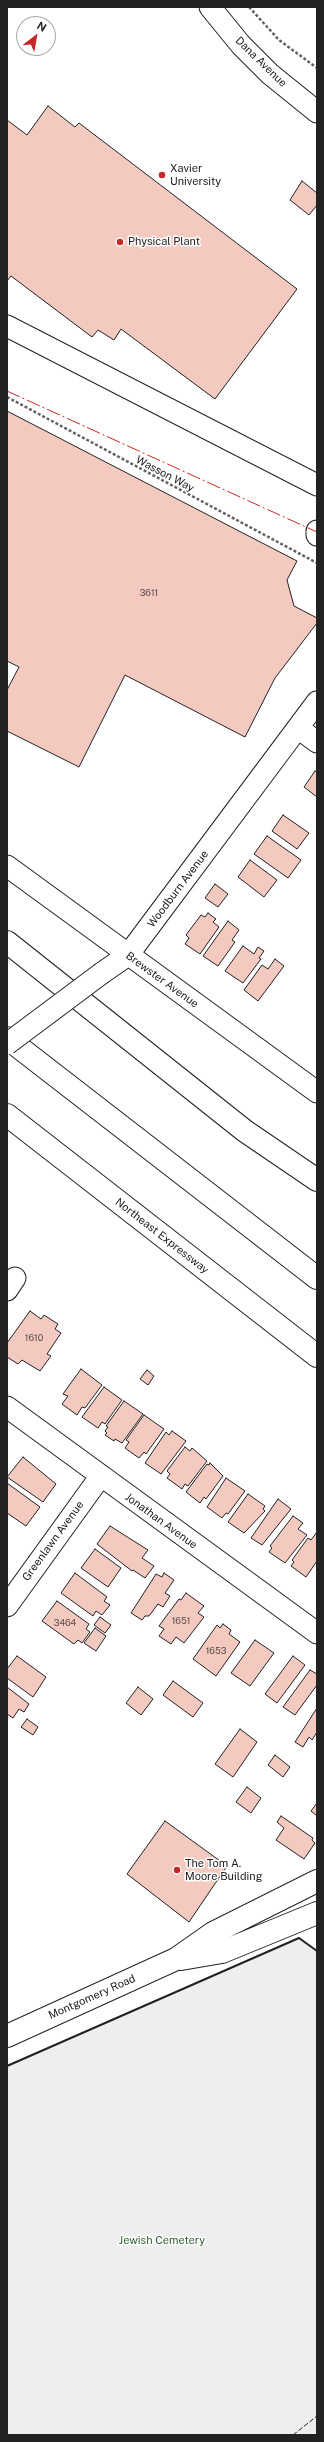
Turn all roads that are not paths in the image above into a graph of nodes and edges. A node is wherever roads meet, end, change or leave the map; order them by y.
1 (210, 7) edge
2 (317, 112) edge
3 (7, 326) edge
4 (317, 485) edge
5 (317, 531) edge
6 (317, 535) edge
7 (317, 702) edge
8 (298, 728) junction
9 (317, 742) edge
10 (7, 866) edge
11 (7, 942) edge
12 (128, 955) junction
13 (7, 1038) edge
14 (7, 1044) edge
15 (317, 1092) edge
16 (7, 1115) edge
17 (317, 1180) edge
18 (317, 1278) edge
19 (317, 1356) edge
20 (7, 1407) edge
21 (100, 1477) junction
22 (7, 1606) edge
23 (317, 1633) edge
24 (317, 1881) edge
25 (317, 1913) edge
26 (176, 1959) junction
27 (7, 2036) edge

1 - 2 street, Dana Avenue
3 - 4 street
5 - 6 street
7 - 8 street, Woodburn Avenue
8 - 9 street
8 - 12 street, Woodburn Avenue
10 - 12 street, Brewster Avenue
11 - 17 main road
12 - 14 street, Woodburn Avenue, bridge
12 - 15 street, Brewster Avenue
13 - 18 main road
16 - 19 main road, Northeast Expressway
20 - 21 street, Jonathan Avenue
21 - 22 street, Greenlawn Avenue
21 - 23 street, Jonathan Avenue
24 - 26 main road, Montgomery Road
25 - 26 main road, Montgomery Road
26 - 27 main road, Montgomery Road

